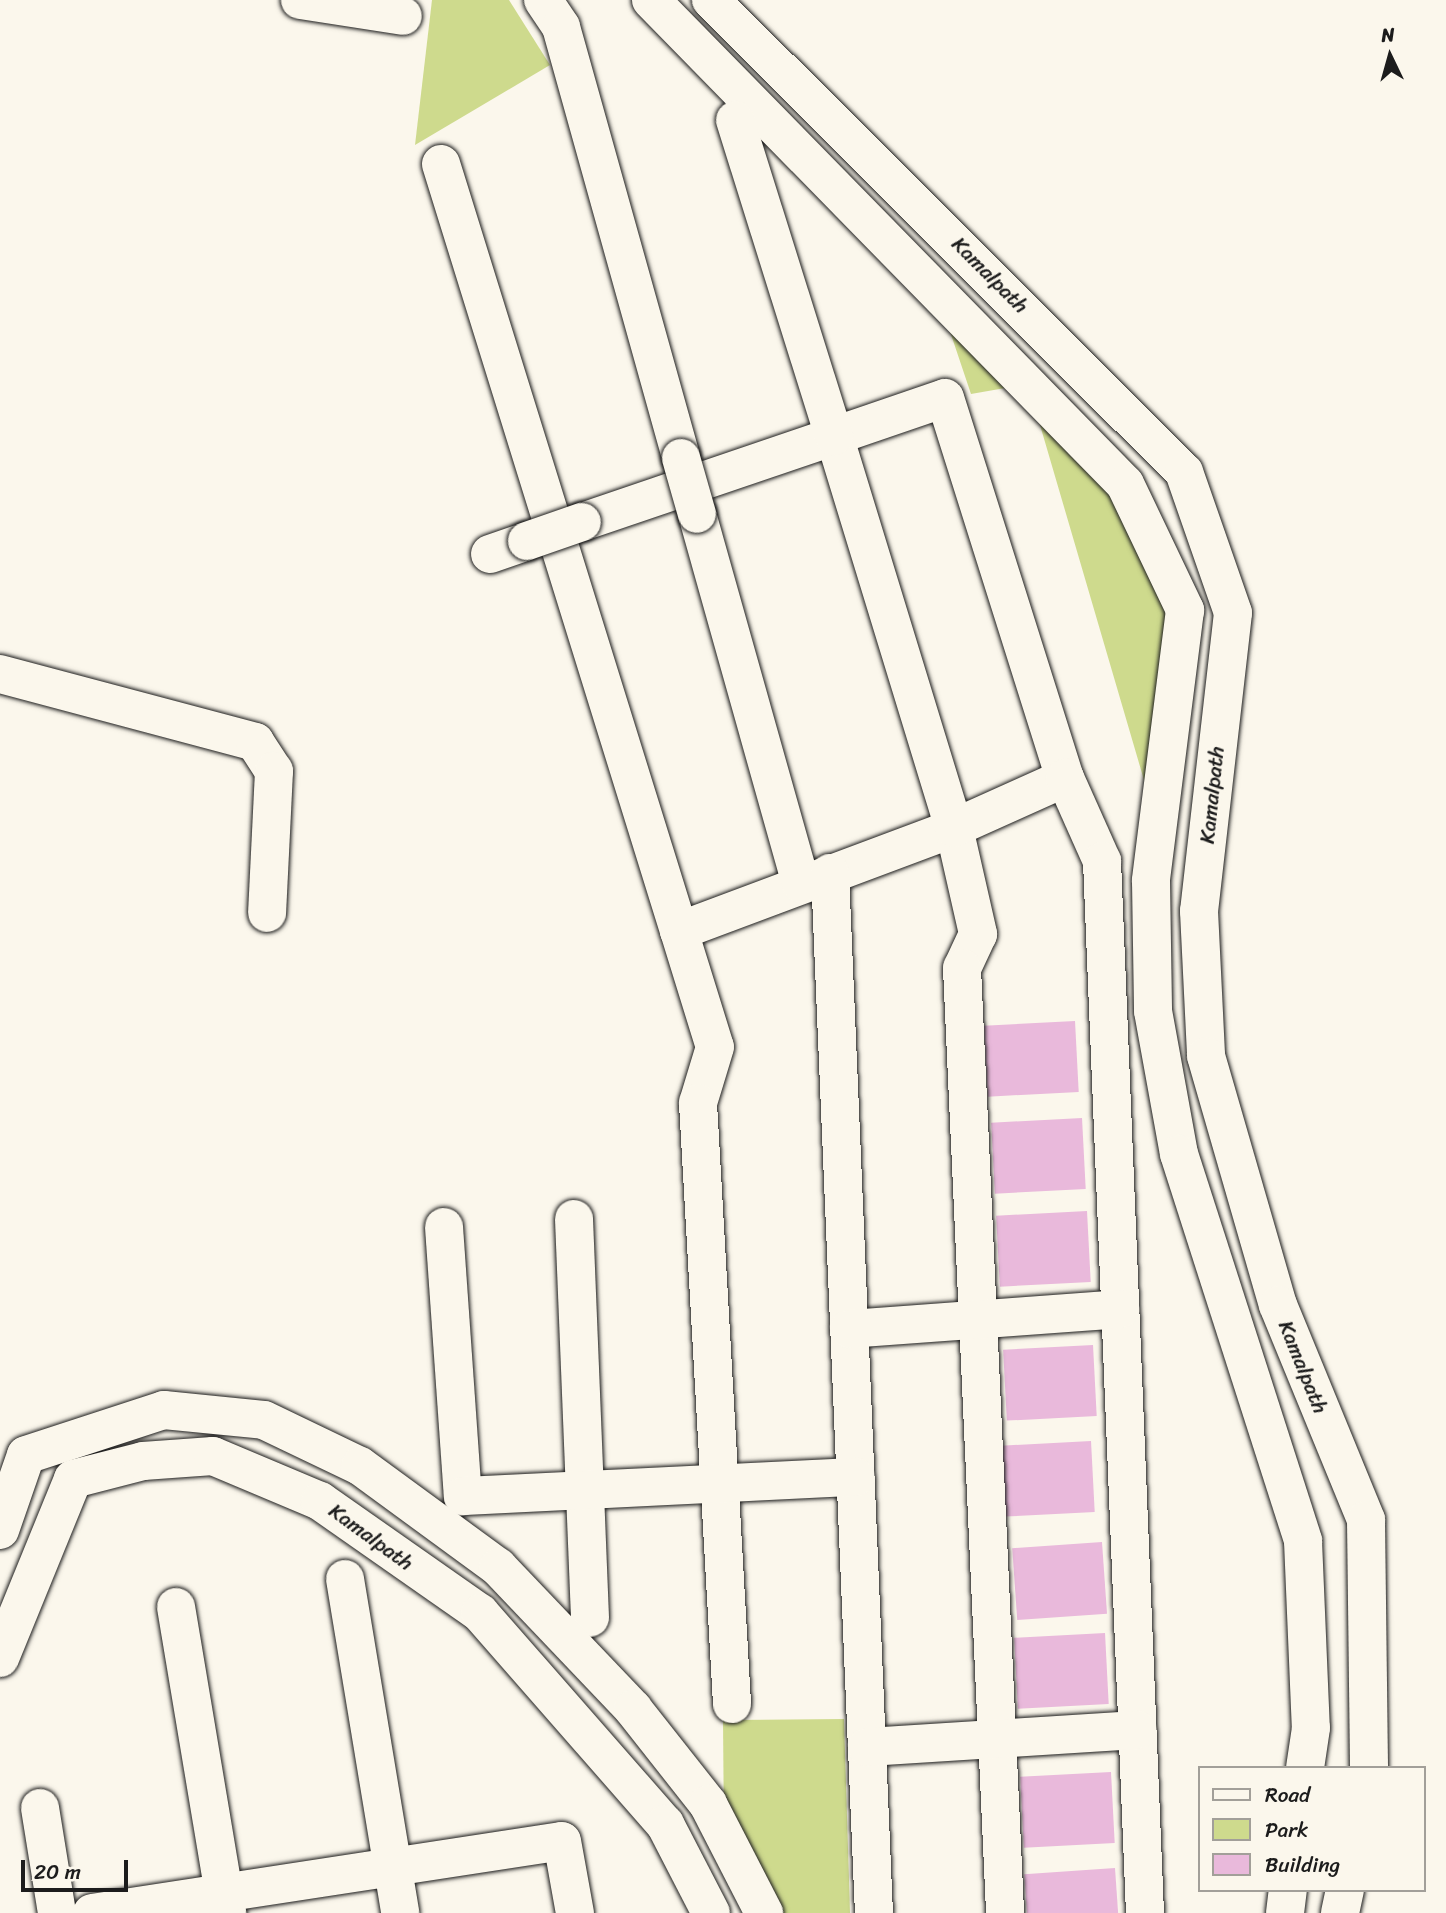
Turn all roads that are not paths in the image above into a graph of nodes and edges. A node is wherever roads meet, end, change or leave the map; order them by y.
1 (299, 0) edge
2 (544, 0) edge
3 (652, 0) edge
4 (710, 0) edge
5 (403, 16) dead end
6 (735, 120) dead end
7 (441, 164) dead end
8 (834, 436) junction
9 (490, 554) dead end
10 (0, 674) edge
11 (1065, 778) junction
12 (954, 828) junction
13 (816, 879) junction
14 (267, 913) dead end
15 (679, 932) junction
16 (574, 1219) dead end
17 (444, 1227) dead end
18 (1120, 1309) junction
19 (978, 1317) junction
20 (849, 1329) junction
21 (856, 1477) junction
22 (724, 1483) junction
23 (583, 1490) junction
24 (0, 1530) edge
25 (345, 1578) dead end
26 (176, 1607) dead end
27 (590, 1618) dead end
28 (0, 1658) edge
29 (732, 1704) dead end
30 (1137, 1730) junction
31 (997, 1738) junction
32 (867, 1747) junction
33 (1305, 1766) edge
34 (1369, 1766) edge
35 (40, 1808) dead end
36 (393, 1867) junction
37 (1288, 1892) edge
38 (1345, 1892) edge
39 (226, 1903) edge
40 (57, 1913) edge
41 (92, 1913) edge
42 (400, 1913) edge
43 (575, 1913) edge
44 (711, 1913) edge
45 (764, 1913) edge
46 (874, 1913) edge
47 (1004, 1913) edge
48 (1145, 1913) edge
49 (1285, 1913) edge
50 (1340, 1913) edge

1 - 5 street
2 - 13 street, bridge
3 - 33 street
4 - 34 street, Kamalpath
6 - 8 street
7 - 15 street
8 - 9 street, bridge
8 - 11 street
8 - 12 street
10 - 14 street
11 - 12 street
11 - 18 street
12 - 13 street
12 - 19 street
13 - 15 street
13 - 20 street
15 - 22 street
16 - 23 street
17 - 23 street
18 - 19 street
18 - 30 street
19 - 20 street
19 - 31 street
20 - 21 street
21 - 22 street
21 - 32 street
22 - 23 street
22 - 29 street
23 - 27 street
24 - 45 street
25 - 36 street
26 - 39 street
28 - 44 street, Kamalpath
30 - 31 street
30 - 48 street
31 - 32 street
31 - 47 street
32 - 46 street
35 - 40 street
36 - 39 street
36 - 42 street
36 - 43 street
37 - 49 street
38 - 50 street
39 - 41 street

